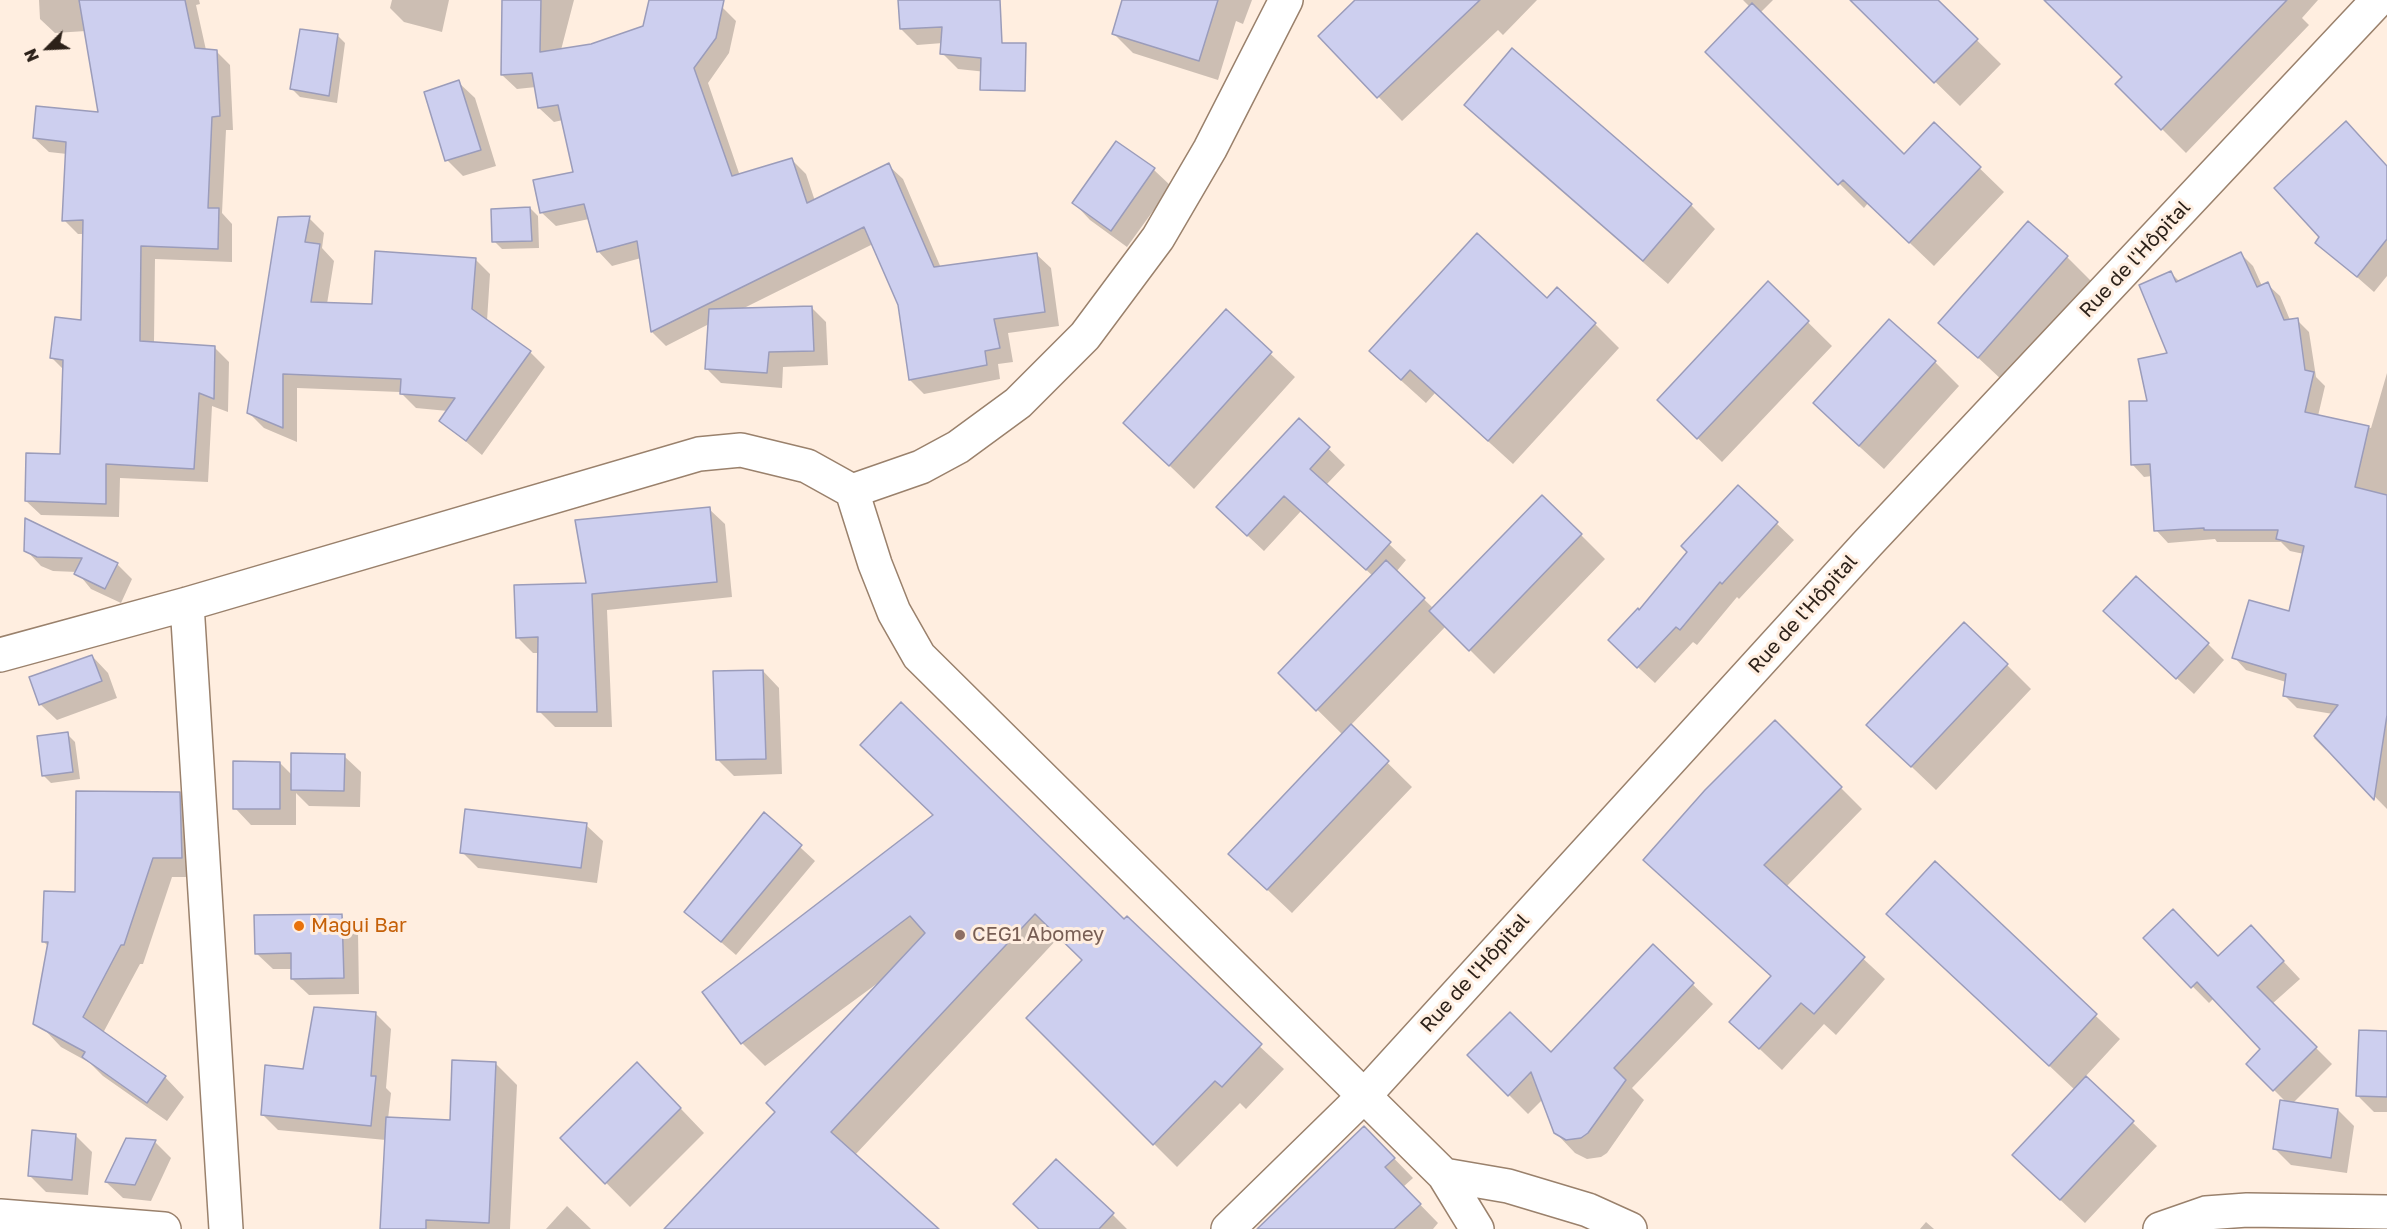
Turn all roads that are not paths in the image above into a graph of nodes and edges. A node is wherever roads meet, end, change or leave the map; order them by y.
1 (1286, 0) edge
2 (2378, 0) edge
3 (852, 491) junction
4 (187, 604) junction
5 (0, 655) edge
6 (1365, 1095) junction
7 (1444, 1175) junction
8 (2387, 1212) edge
9 (0, 1216) edge
10 (164, 1229) edge
11 (226, 1229) edge
12 (1228, 1229) edge
13 (1477, 1229) edge
14 (1630, 1229) edge
15 (2160, 1229) edge

1 - 3 street
2 - 6 street, Rue de l'Hôpital
3 - 4 street
3 - 6 street
4 - 5 street
4 - 11 street
6 - 7 street
6 - 12 street, Rue de l'Hôpital
7 - 13 street
7 - 14 street
8 - 15 street
9 - 10 street

